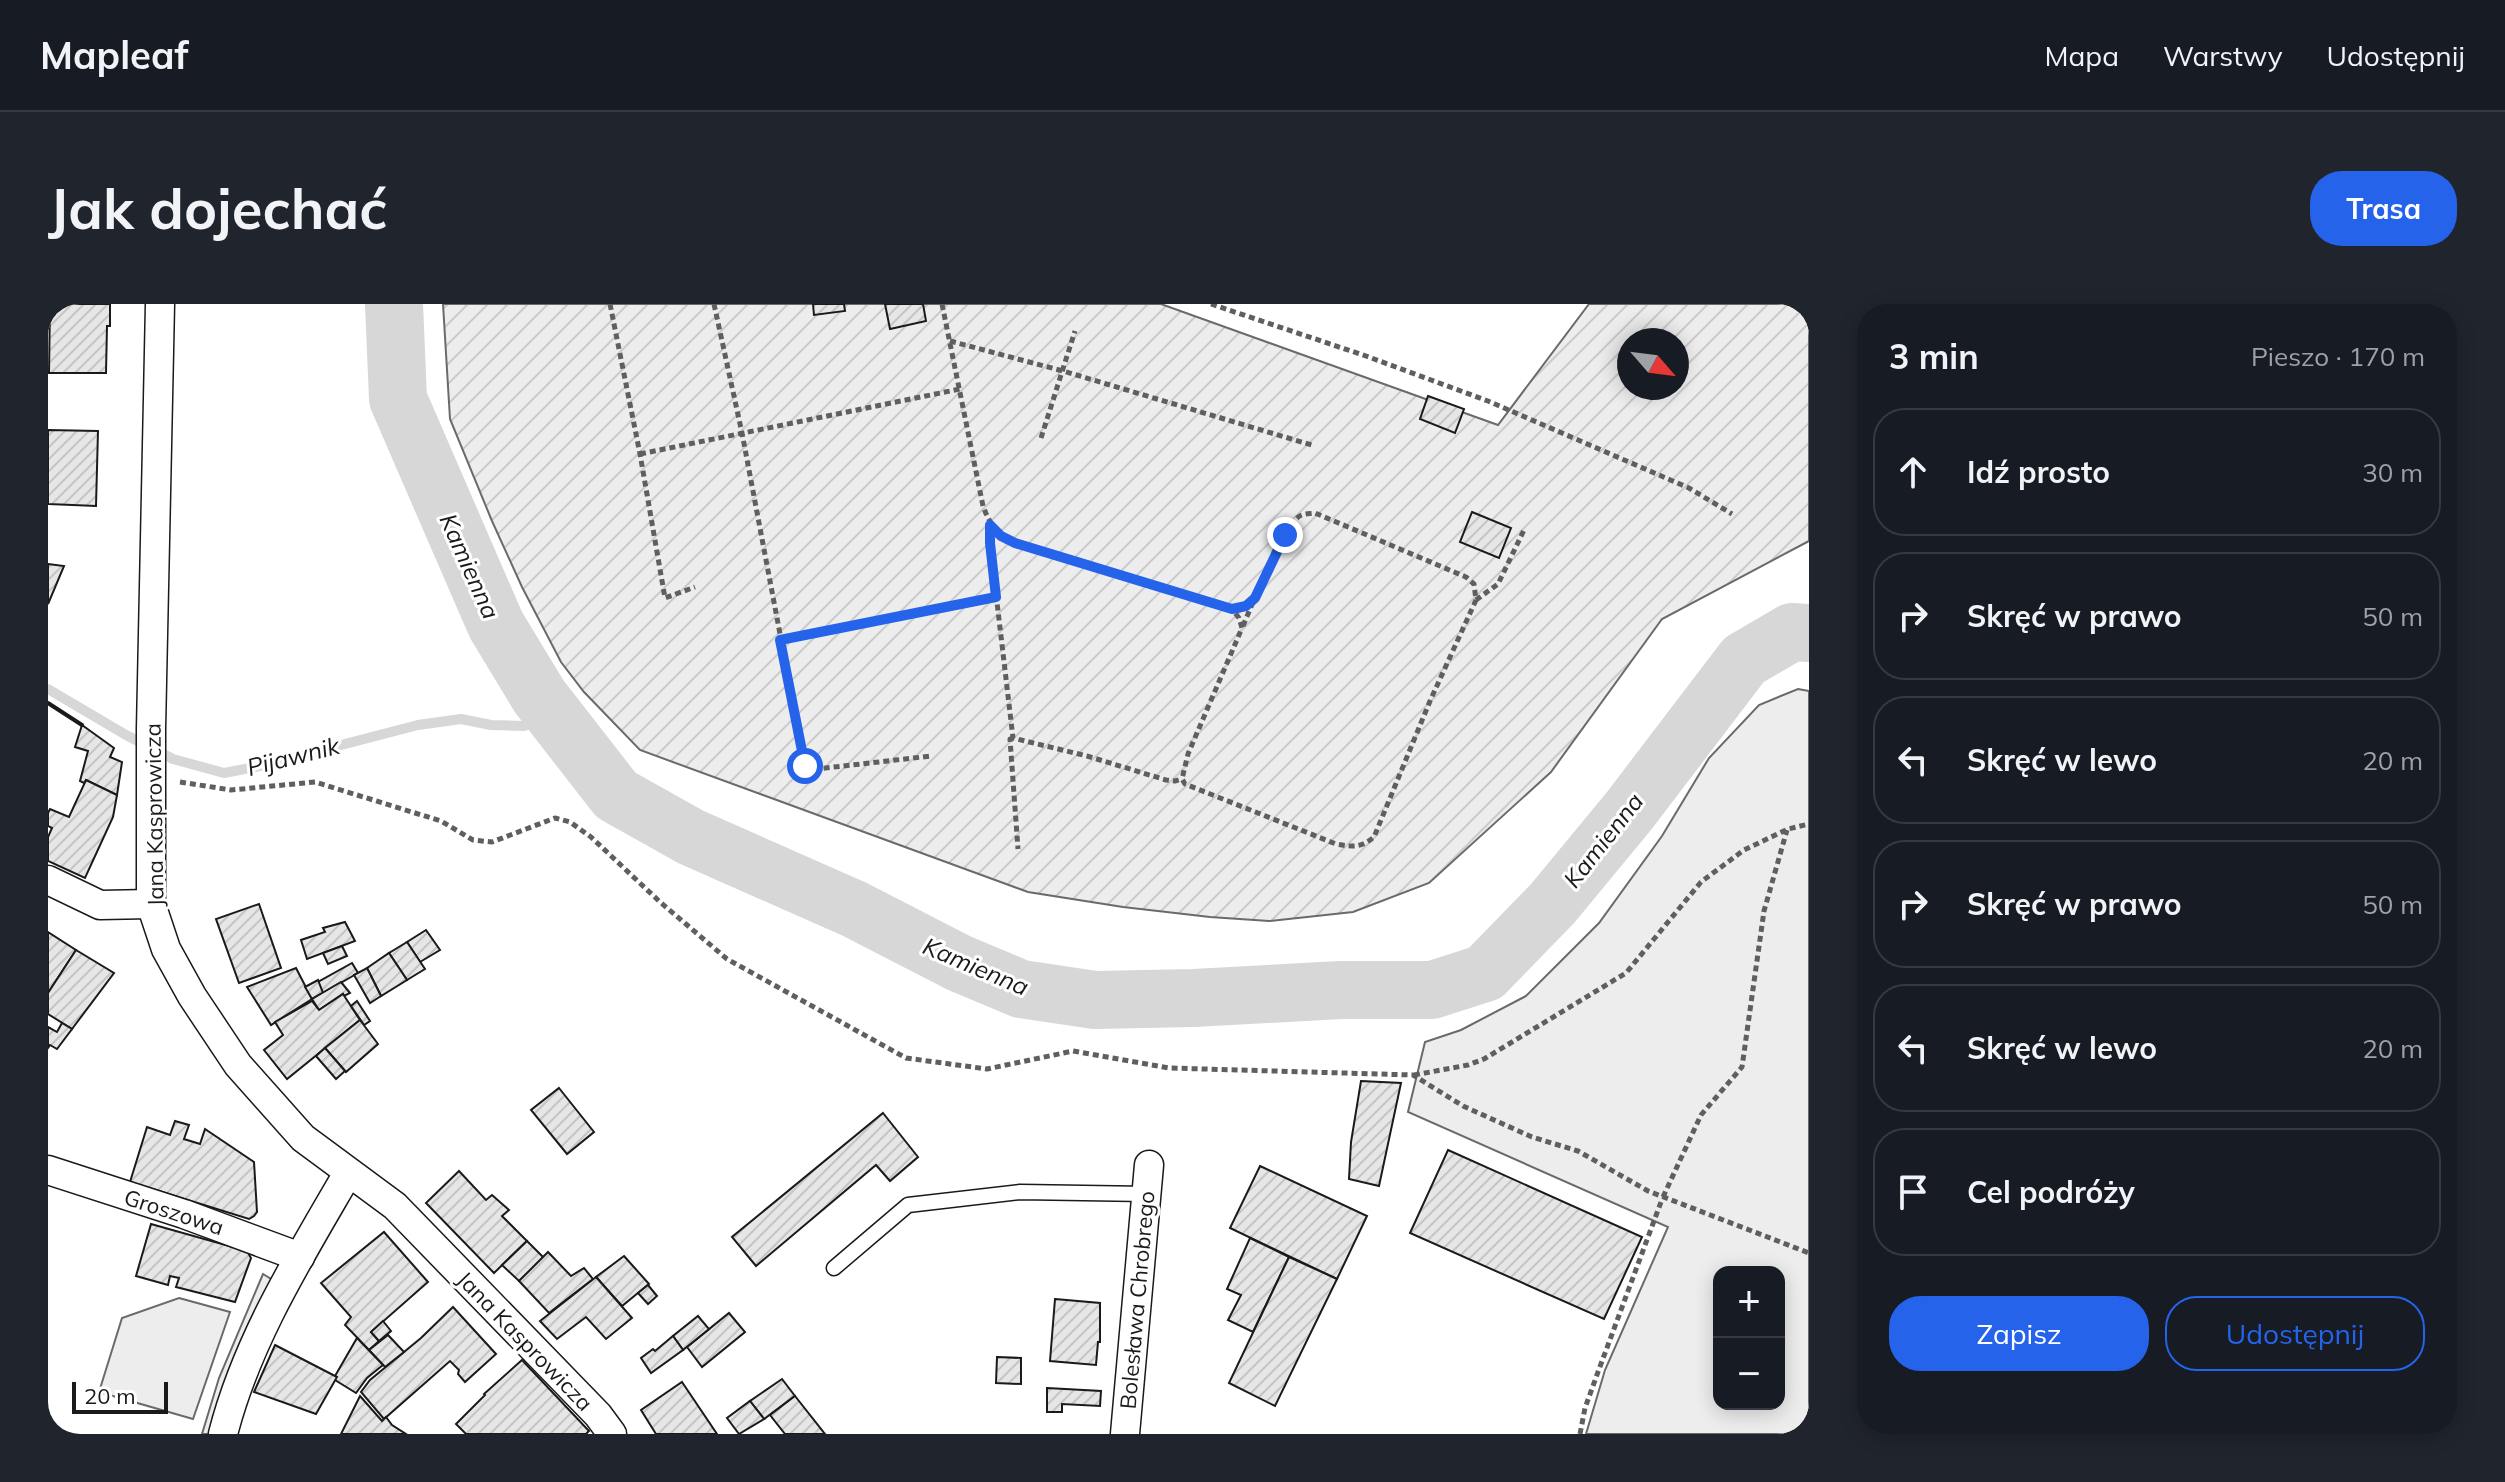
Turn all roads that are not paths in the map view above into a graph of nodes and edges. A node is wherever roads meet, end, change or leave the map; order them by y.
1 (160, 304) edge
2 (48, 880) edge
3 (151, 904) junction
4 (1149, 1165) dead end
5 (48, 1170) edge
6 (348, 1173) junction
7 (1147, 1194) junction
8 (300, 1257) junction
9 (834, 1268) dead end
10 (223, 1434) edge
11 (612, 1434) edge
12 (1125, 1434) edge

1 - 3 street, Jana Kasprowicza
2 - 3 street
3 - 6 street, Jana Kasprowicza
4 - 7 street, Bolesława Chrobrego
5 - 8 street, Groszowa
6 - 8 street
6 - 11 street, Jana Kasprowicza
7 - 9 lane
7 - 12 street, Bolesława Chrobrego
8 - 10 street

